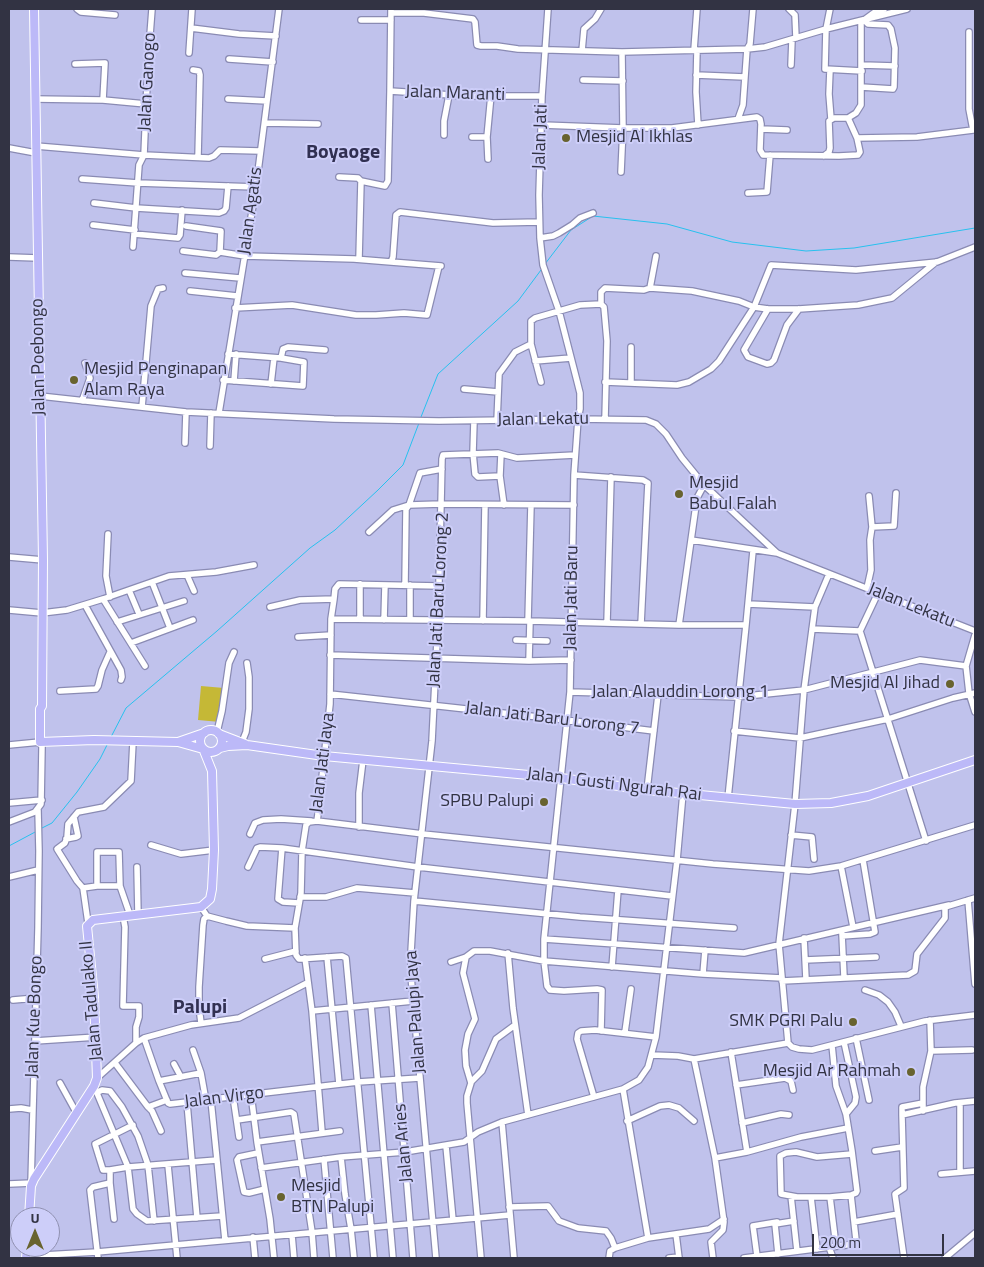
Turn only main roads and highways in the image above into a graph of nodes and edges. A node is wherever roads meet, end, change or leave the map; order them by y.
1 (34, 9) edge
2 (204, 733) junction
3 (218, 733) junction
4 (178, 742) junction
5 (245, 744) junction
6 (219, 749) junction
7 (204, 750) junction
8 (975, 760) edge
9 (212, 771) junction
10 (30, 1207) edge

1 - 4 main road, Jalan Poebongo
2 - 3 main road
2 - 4 main road
2 - 7 main road
3 - 5 main road, Jalan I Gusti Ngurah Rai
3 - 6 main road
4 - 7 main road
5 - 6 main road, Jalan I Gusti Ngurah Rai
5 - 8 main road, Jalan I Gusti Ngurah Rai
6 - 7 main road
6 - 9 main road
7 - 9 main road
9 - 10 main road, Jalan Tadulako II

